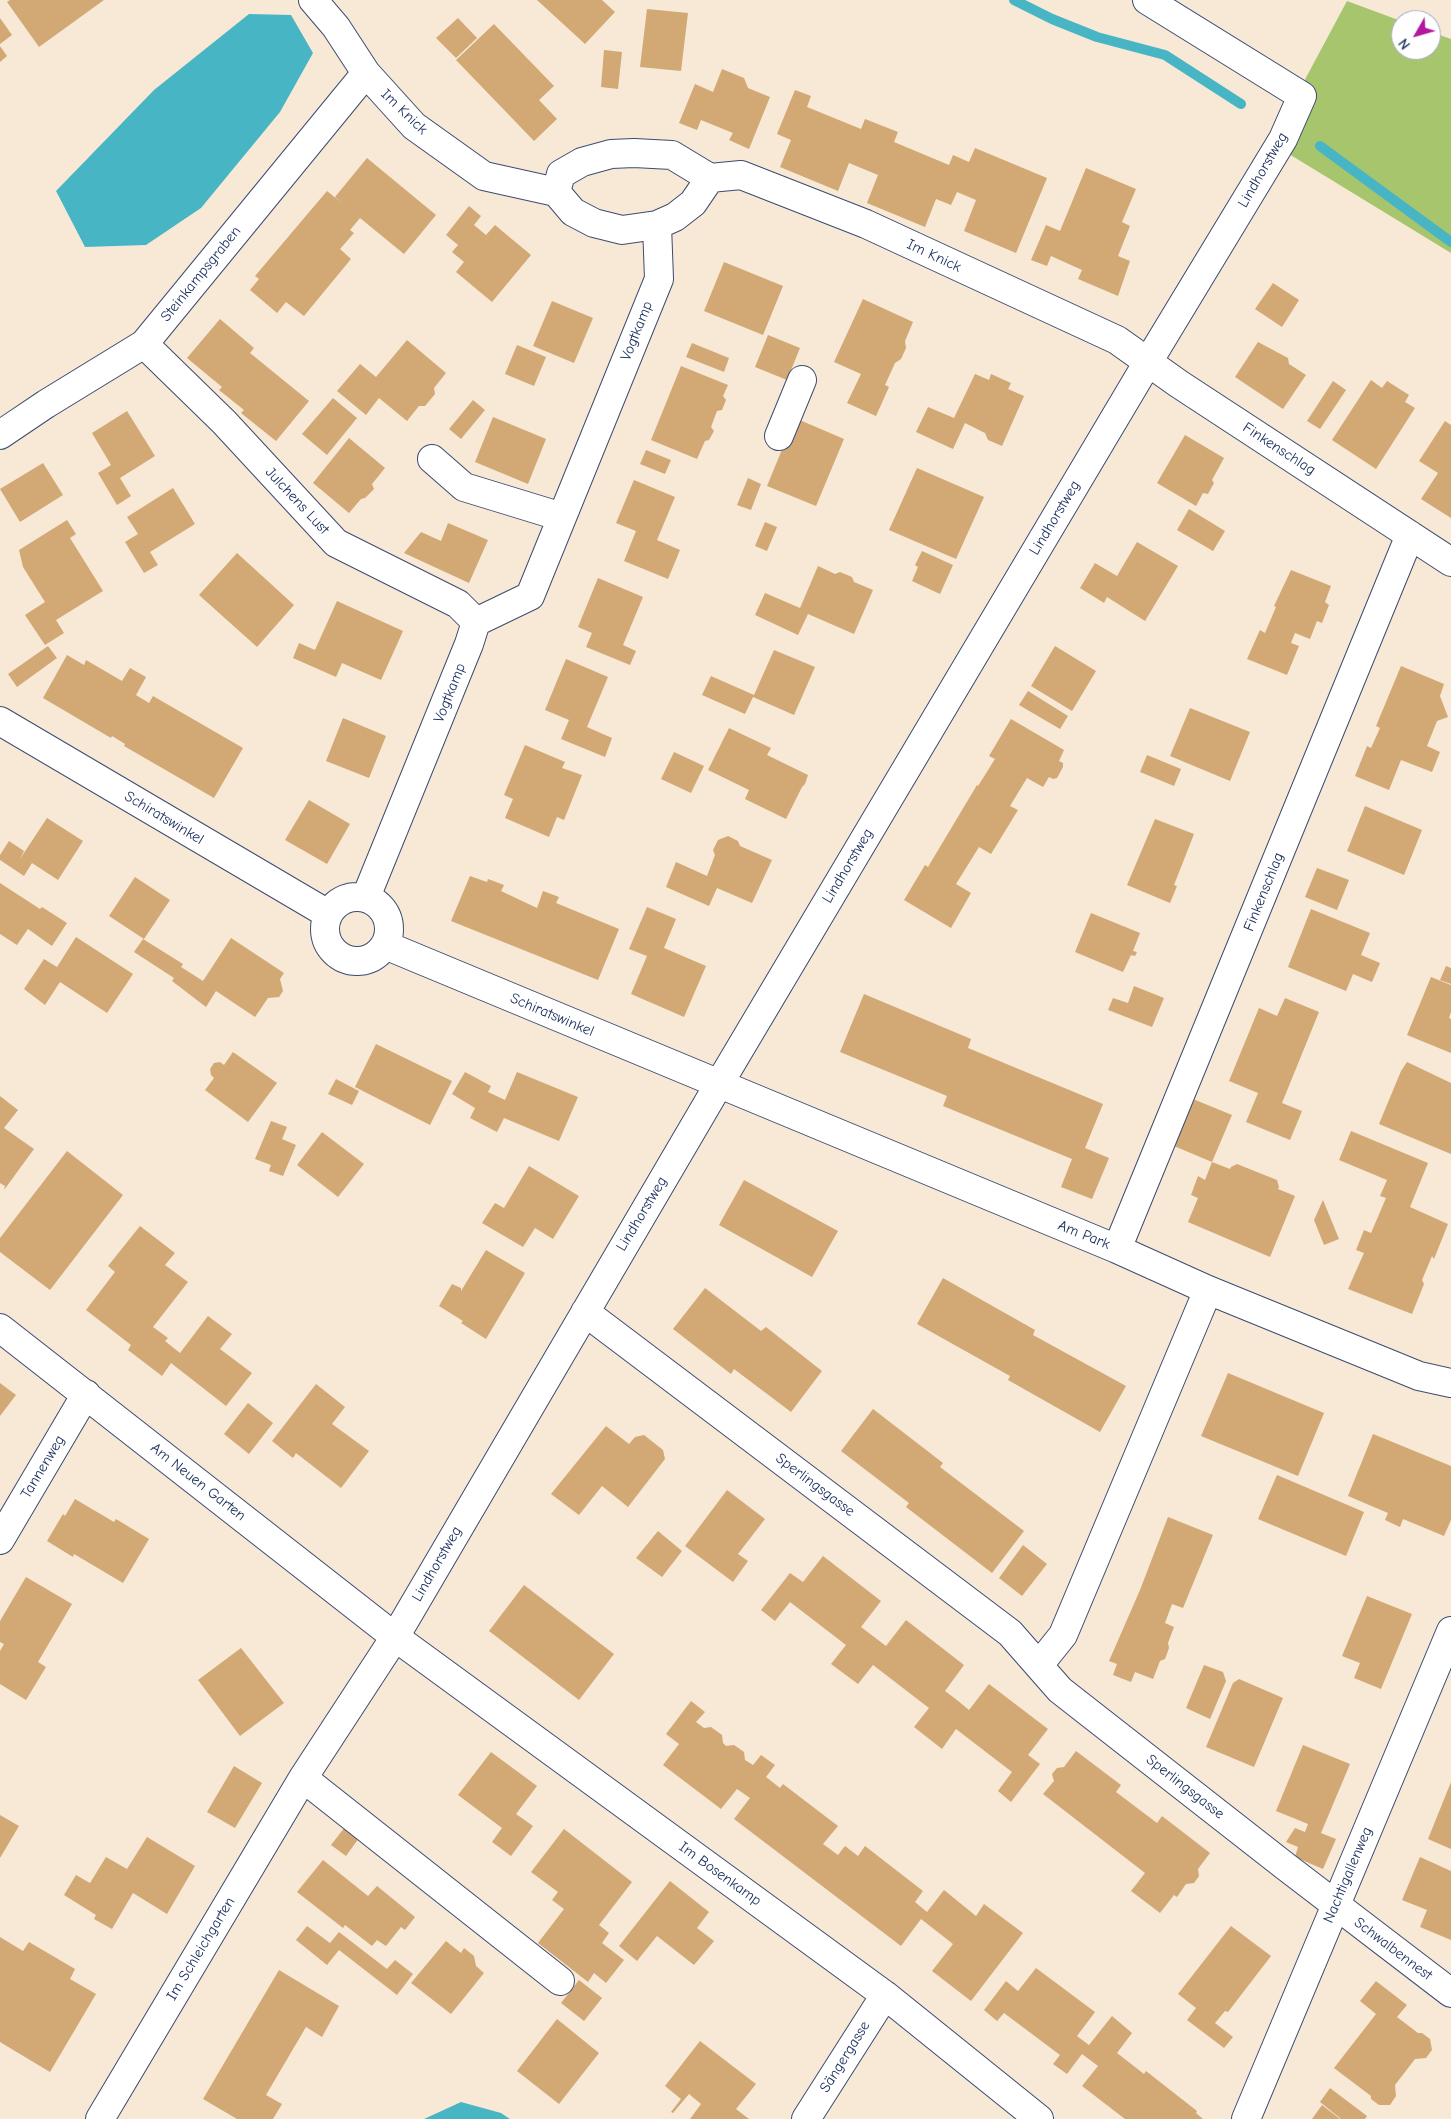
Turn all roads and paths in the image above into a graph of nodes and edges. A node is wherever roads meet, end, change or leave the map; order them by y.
1 (312, 0) edge
2 (1147, 0) edge
3 (366, 73) junction
4 (710, 178) junction
5 (556, 192) junction
6 (657, 225) junction
7 (144, 344) junction
8 (1148, 362) junction
9 (802, 380) dead end
10 (0, 435) edge
11 (779, 436) dead end
12 (432, 459) dead end
13 (562, 517) junction
14 (1410, 535) junction
15 (1451, 562) edge
16 (476, 622) junction
17 (0, 721) edge
18 (366, 898) junction
19 (328, 914) junction
20 (385, 945) junction
21 (718, 1084) junction
22 (1117, 1249) junction
23 (1208, 1290) junction
24 (585, 1312) junction
25 (0, 1328) edge
26 (1451, 1383) edge
27 (86, 1394) junction
28 (0, 1540) edge
29 (1451, 1631) edge
30 (395, 1637) junction
31 (1039, 1665) junction
32 (303, 1778) junction
33 (1335, 1905) junction
34 (560, 1981) dead end
35 (1451, 1994) edge
36 (885, 1995) junction
37 (100, 2119) edge
38 (806, 2119) edge
39 (1039, 2119) edge
40 (1246, 2119) edge

1 - 3 street, Im Knick
2 - 8 street, Lindhorstweg
3 - 5 street, Im Knick
3 - 7 street, Steinkampsgraben
4 - 5 street
4 - 6 street
4 - 8 street, Im Knick
5 - 6 street
6 - 13 street, Vogtkamp
7 - 10 street, Steinkampsgraben
7 - 16 street, Julchens Lust
8 - 14 street, Finkenschlag
8 - 21 street, Lindhorstweg
9 - 11 street
12 - 13 street
13 - 16 street, Vogtkamp
14 - 15 street, Finkenschlag
14 - 22 street, Finkenschlag
16 - 18 street, Vogtkamp
17 - 19 street, Schiratswinkel
18 - 19 street
18 - 20 street
19 - 20 street
20 - 21 street, Schiratswinkel
21 - 22 street, Am Park
21 - 24 street, Lindhorstweg
22 - 23 street, Am Park
23 - 26 street, Am Park
23 - 31 street
24 - 30 street, Lindhorstweg
24 - 31 street, Sperlingsgasse
25 - 27 street, Am Neuen Garten
27 - 28 street, Tannenweg
27 - 30 street, Am Neuen Garten
29 - 33 street, Nachtigallenweg
30 - 32 street, Im Schleichgarten
30 - 36 street, Im Bosenkamp
31 - 33 street, Sperlingsgasse
32 - 34 street
32 - 37 street, Im Schleichgarten
33 - 35 street, Schwalbennest
33 - 40 street, Nachtigallenweg
36 - 38 street, Sängergasse
36 - 39 street, Im Bosenkamp

